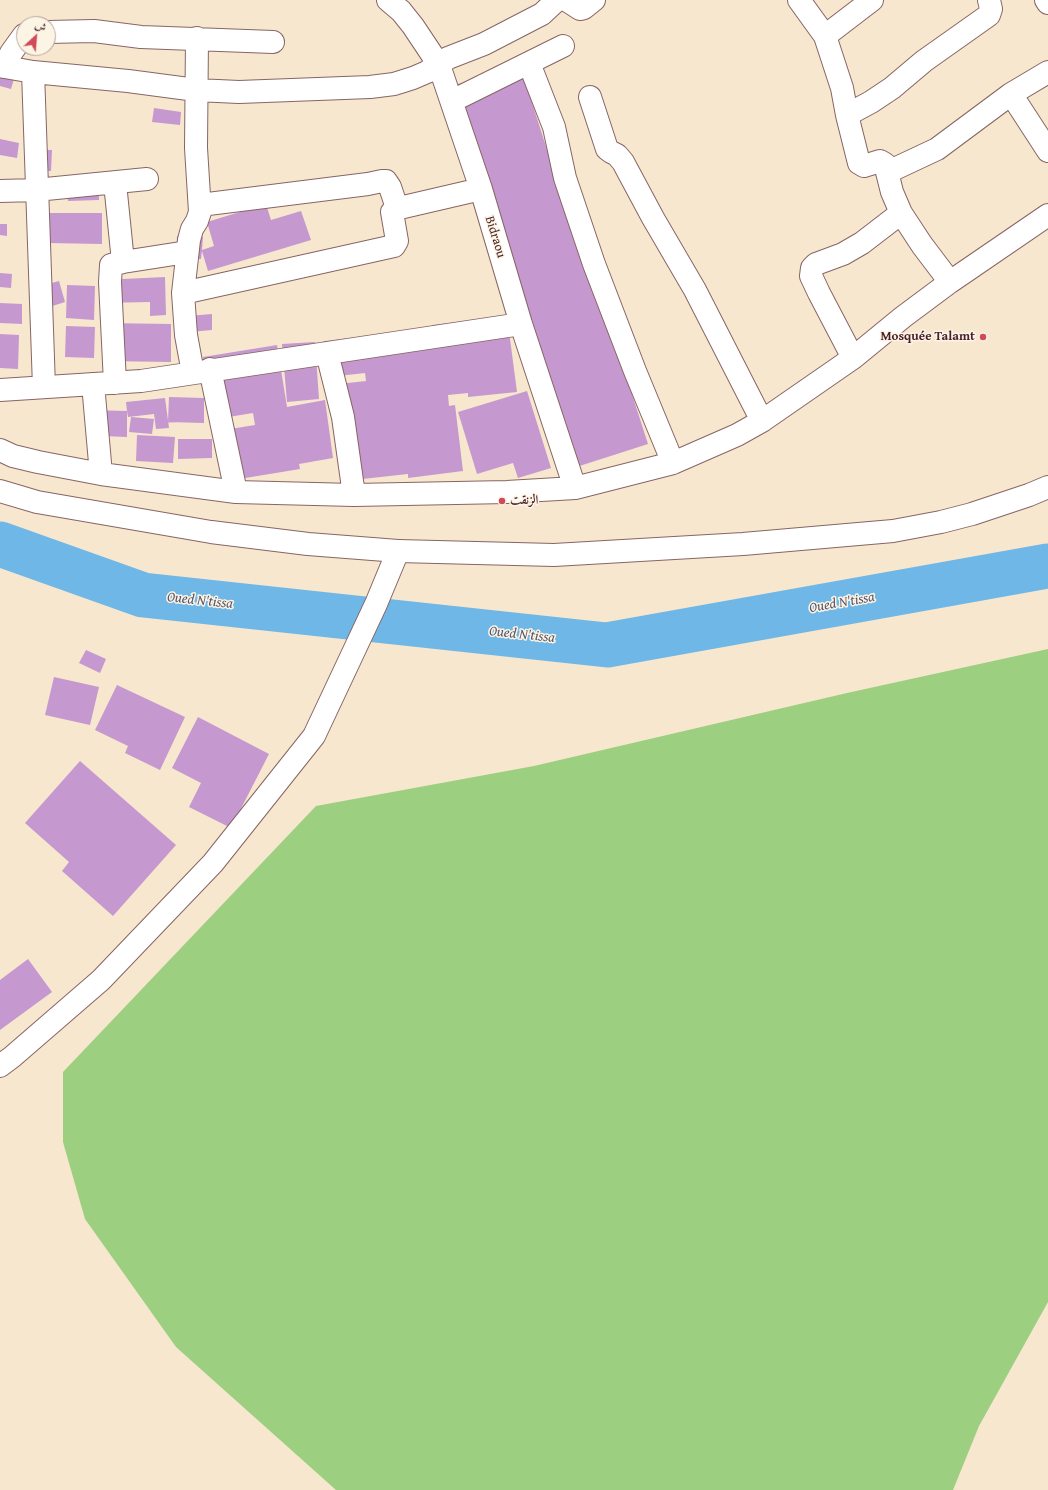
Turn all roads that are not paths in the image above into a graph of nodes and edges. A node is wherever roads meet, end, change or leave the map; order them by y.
1 (388, 0) edge
2 (557, 0) edge
3 (566, 0) edge
4 (594, 0) edge
5 (799, 0) edge
6 (872, 0) edge
7 (989, 0) edge
8 (1046, 0) edge
9 (1048, 3) edge
10 (56, 32) edge
11 (825, 36) junction
12 (197, 38) junction
13 (273, 42) dead end
14 (16, 46) edge
15 (563, 46) dead end
16 (529, 63) junction
17 (439, 65) junction
18 (2, 66) edge
19 (33, 72) junction
20 (1048, 72) edge
21 (196, 90) junction
22 (1011, 94) junction
23 (590, 98) dead end
24 (452, 101) junction
25 (847, 115) junction
26 (1048, 151) edge
27 (888, 172) junction
28 (147, 179) dead end
29 (115, 183) junction
30 (481, 189) junction
31 (36, 190) junction
32 (0, 191) edge
33 (200, 205) junction
34 (397, 208) junction
35 (901, 213) junction
36 (1048, 215) edge
37 (187, 252) junction
38 (123, 262) junction
39 (950, 282) junction
40 (183, 293) junction
41 (521, 324) junction
42 (327, 353) junction
43 (853, 358) junction
44 (202, 371) junction
45 (114, 383) junction
46 (93, 384) junction
47 (44, 387) junction
48 (0, 390) edge
49 (762, 421) junction
50 (0, 450) edge
51 (673, 463) junction
52 (101, 474) junction
53 (1048, 487) edge
54 (575, 488) junction
55 (0, 491) edge
56 (236, 492) junction
57 (354, 495) junction
58 (398, 551) junction
59 (0, 1066) edge

1 - 17 street, Bidraou
2 - 17 street
3 - 4 street
5 - 11 street
6 - 11 street
7 - 25 street
8 - 9 street
10 - 12 street
11 - 25 street
12 - 13 street
12 - 21 street
14 - 18 street
15 - 16 street
16 - 24 street
16 - 51 street
17 - 21 street
17 - 24 street, Bidraou
18 - 19 street
19 - 21 street
19 - 31 street
20 - 22 street
21 - 33 street
22 - 26 street
22 - 27 street
23 - 49 street
24 - 30 street, Bidraou
25 - 27 street
27 - 35 street
28 - 29 street
29 - 31 street
29 - 38 street
30 - 34 street
30 - 41 street, Bidraou
31 - 32 street
31 - 47 street
33 - 34 street
33 - 37 street
34 - 40 street
35 - 39 street
35 - 43 street
36 - 39 street
37 - 38 street
37 - 40 street
38 - 45 street
39 - 43 street
40 - 44 street
41 - 42 street
41 - 54 street, Bidraou
42 - 44 street
42 - 57 street
43 - 49 street
44 - 45 street
44 - 56 street
45 - 46 street
46 - 47 street
46 - 52 street
47 - 48 street
49 - 51 street
50 - 52 street
51 - 54 street
52 - 56 street
53 - 58 street
54 - 57 street
55 - 58 street
56 - 57 street
58 - 59 street

